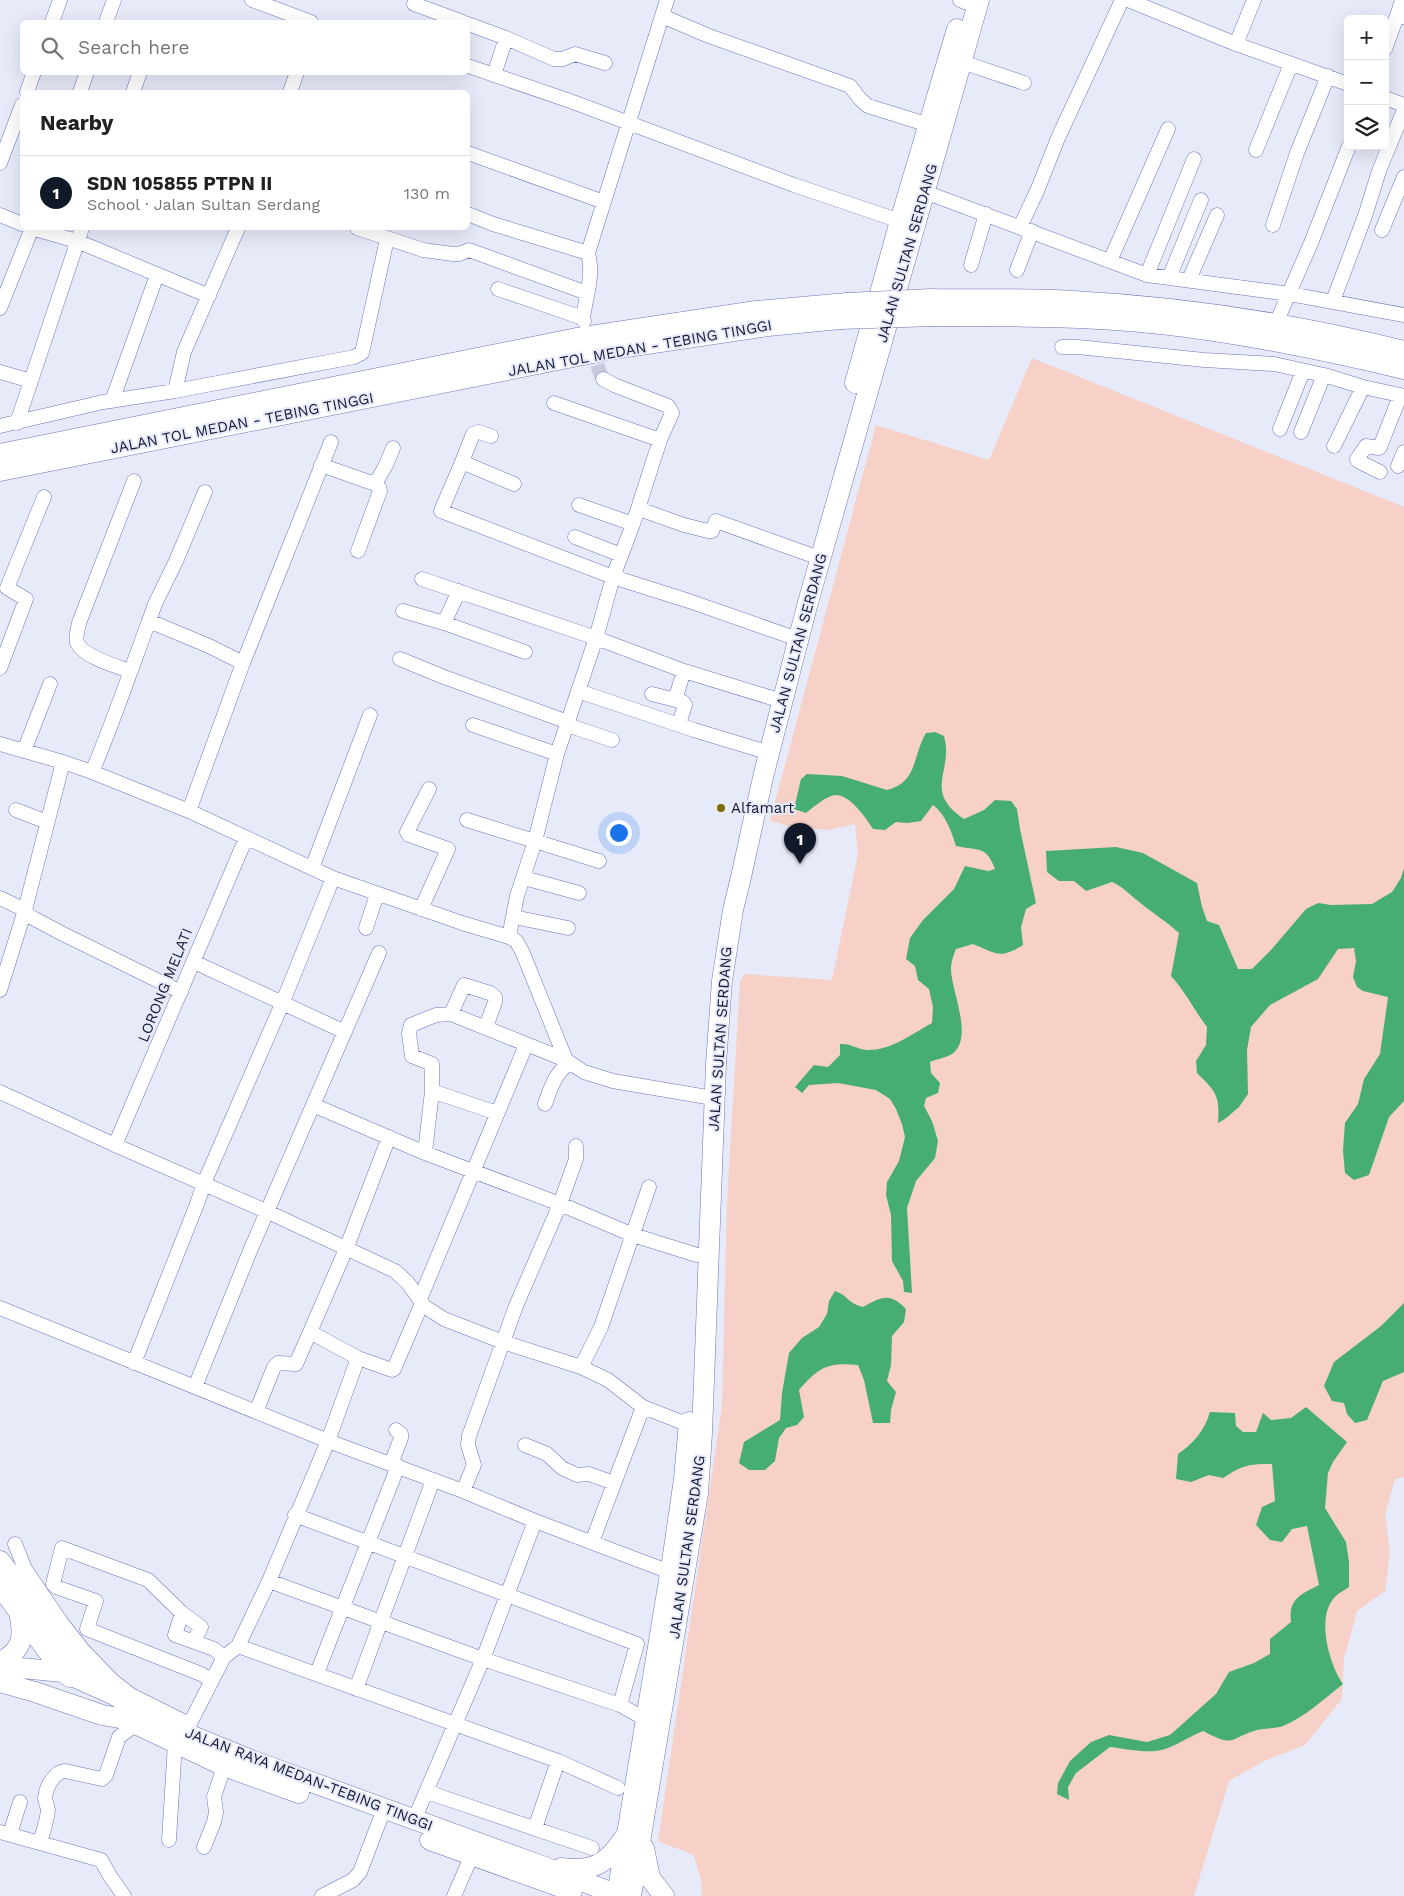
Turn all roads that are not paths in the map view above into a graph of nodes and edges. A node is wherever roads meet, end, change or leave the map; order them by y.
1 (60, 0) edge
2 (114, 0) edge
3 (252, 0) edge
4 (1122, 0) edge
5 (1128, 0) edge
6 (1254, 0) edge
7 (1402, 0) edge
8 (665, 1) edge
9 (968, 1) edge
10 (414, 4) dead end
11 (1159, 5) edge
12 (662, 16) junction
13 (1400, 16) edge
14 (53, 20) edge
15 (107, 20) edge
16 (306, 20) edge
17 (458, 20) edge
18 (470, 25) edge
19 (506, 38) junction
20 (1389, 40) edge
21 (1236, 44) junction
22 (962, 62) junction
23 (605, 63) dead end
24 (1291, 64) junction
25 (470, 67) edge
26 (33, 75) edge
27 (86, 75) edge
28 (139, 75) edge
29 (296, 75) edge
30 (494, 75) junction
31 (1328, 76) junction
32 (1344, 82) edge
33 (1024, 84) dead end
34 (28, 90) edge
35 (81, 90) edge
36 (134, 90) edge
37 (291, 90) edge
38 (1389, 99) edge
39 (1404, 105) edge
40 (20, 110) edge
41 (1404, 110) edge
42 (629, 123) junction
43 (929, 125) junction
44 (1168, 129) dead end
45 (1256, 150) dead end
46 (1347, 150) edge
47 (470, 154) edge
48 (1194, 159) dead end
49 (0, 162) edge
50 (1404, 177) edge
51 (925, 192) junction
52 (1201, 200) dead end
53 (604, 202) junction
54 (986, 214) junction
55 (0, 215) edge
56 (470, 215) edge
57 (1217, 215) dead end
58 (900, 221) junction
59 (20, 223) edge
60 (1272, 225) dead end
61 (1026, 229) junction
62 (31, 230) edge
63 (39, 230) edge
64 (81, 230) edge
65 (237, 230) edge
66 (362, 230) edge
67 (1382, 230) dead end
68 (387, 239) junction
69 (77, 241) junction
70 (588, 253) junction
71 (1110, 260) junction
72 (971, 265) dead end
73 (1017, 270) dead end
74 (157, 275) junction
75 (1147, 275) junction
76 (1169, 278) junction
77 (1189, 280) junction
78 (498, 289) dead end
79 (587, 293) junction
80 (1290, 294) junction
81 (209, 296) junction
82 (1333, 301) junction
83 (934, 307) junction
84 (0, 308) edge
85 (844, 311) junction
86 (1280, 314) dead end
87 (1404, 315) edge
88 (1062, 347) dead end
89 (1404, 351) edge
90 (1404, 369) edge
91 (1303, 371) junction
92 (0, 372) edge
93 (1324, 375) junction
94 (603, 379) tunnel mouth
95 (31, 381) junction
96 (1363, 388) junction
97 (175, 391) junction
98 (1402, 396) edge
99 (112, 401) junction
100 (554, 404) dead end
101 (17, 422) junction
102 (0, 426) edge
103 (1280, 429) dead end
104 (850, 430) junction
105 (1302, 432) dead end
106 (491, 436) dead end
107 (660, 440) junction
108 (331, 442) dead end
109 (1334, 446) dead end
110 (393, 448) dead end
111 (1404, 452) edge
112 (0, 454) edge
113 (462, 462) junction
114 (321, 465) junction
115 (1398, 466) dead end
116 (0, 471) edge
117 (1380, 472) dead end
118 (134, 481) dead end
119 (375, 484) junction
120 (514, 484) dead end
121 (206, 492) dead end
122 (44, 497) dead end
123 (579, 505) dead end
124 (639, 509) junction
125 (633, 524) junction
126 (575, 537) dead end
127 (358, 551) dead end
128 (621, 555) junction
129 (811, 555) junction
130 (613, 577) junction
131 (422, 579) dead end
132 (459, 591) junction
133 (403, 611) dead end
134 (149, 621) junction
135 (444, 623) junction
136 (789, 636) junction
137 (596, 638) junction
138 (525, 652) dead end
139 (400, 659) dead end
140 (242, 663) junction
141 (0, 668) edge
142 (130, 671) junction
143 (684, 671) junction
144 (50, 684) dead end
145 (578, 691) junction
146 (652, 694) dead end
147 (772, 698) junction
148 (675, 700) junction
149 (370, 715) dead end
150 (568, 724) junction
151 (679, 724) junction
152 (473, 726) dead end
153 (612, 740) dead end
154 (0, 744) edge
155 (760, 750) junction
156 (24, 751) junction
157 (557, 754) junction
158 (63, 762) junction
159 (92, 772) junction
160 (429, 789) dead end
161 (16, 810) dead end
162 (189, 812) junction
163 (467, 820) dead end
164 (47, 822) junction
165 (246, 838) junction
166 (535, 841) junction
167 (599, 861) dead end
168 (312, 868) junction
169 (333, 878) junction
170 (524, 878) junction
171 (579, 893) dead end
172 (377, 894) junction
173 (0, 898) edge
174 (421, 909) junction
175 (25, 910) junction
176 (514, 917) junction
177 (366, 928) dead end
178 (568, 928) dead end
179 (509, 937) junction
180 (379, 953) dead end
181 (194, 962) junction
182 (0, 989) edge
183 (181, 992) junction
184 (282, 1004) junction
185 (451, 1014) junction
186 (486, 1027) junction
187 (345, 1032) junction
188 (526, 1045) junction
189 (568, 1061) junction
190 (432, 1091) junction
191 (0, 1092) edge
192 (707, 1097) junction
193 (545, 1104) dead end
194 (313, 1105) junction
195 (497, 1113) junction
196 (389, 1138) junction
197 (115, 1145) junction
198 (576, 1146) dead end
199 (425, 1153) junction
200 (474, 1171) junction
201 (204, 1183) junction
202 (649, 1187) dead end
203 (560, 1204) junction
204 (268, 1212) junction
205 (633, 1235) junction
206 (346, 1249) junction
207 (698, 1255) junction
208 (421, 1301) junction
209 (0, 1308) edge
210 (310, 1332) junction
211 (503, 1342) junction
212 (358, 1358) junction
213 (134, 1363) junction
214 (581, 1368) junction
215 (195, 1388) junction
216 (643, 1408) junction
217 (256, 1412) junction
218 (695, 1425) junction
219 (396, 1430) dead end
220 (328, 1441) junction
221 (525, 1445) dead end
222 (394, 1465) junction
223 (433, 1480) junction
224 (614, 1483) junction
225 (463, 1491) junction
226 (295, 1515) junction
227 (535, 1521) junction
228 (368, 1542) junction
229 (592, 1542) junction
230 (15, 1544) dead end
231 (405, 1556) junction
232 (0, 1561) edge
233 (670, 1572) junction
234 (269, 1581) junction
235 (0, 1586) edge
236 (507, 1596) junction
237 (18, 1608) junction
238 (343, 1608) junction
239 (380, 1622) junction
240 (238, 1646) junction
241 (224, 1656) junction
242 (483, 1659) junction
243 (0, 1664) edge
244 (63, 1672) junction
245 (317, 1673) junction
246 (211, 1680) junction
247 (0, 1682) edge
248 (356, 1689) junction
249 (114, 1695) junction
250 (620, 1705) junction
251 (645, 1719) junction
252 (130, 1722) junction
253 (454, 1724) junction
254 (183, 1733) junction
255 (558, 1761) junction
256 (224, 1766) junction
257 (618, 1788) dead end
258 (427, 1792) junction
259 (20, 1802) dead end
260 (382, 1815) junction
261 (414, 1820) junction
262 (534, 1828) junction
263 (636, 1831) junction
264 (5, 1833) edge
265 (169, 1840) dead end
266 (40, 1842) junction
267 (204, 1847) dead end
268 (592, 1848) dead end
269 (472, 1856) junction
270 (542, 1866) junction
271 (623, 1895) edge
272 (124, 1896) edge
273 (322, 1896) edge
274 (454, 1896) edge
275 (585, 1896) edge
276 (664, 1896) edge

1 - 14 street
2 - 15 street
3 - 16 street
4 - 61 street
5 - 11 street
6 - 21 street
7 - 13 street
8 - 12 street
9 - 22 highway, JALAN SULTAN SERDANG
9 - 43 highway, JALAN SULTAN SERDANG
10 - 17 street
11 - 21 street
12 - 42 street
12 - 43 street
13 - 20 street
18 - 19 street
19 - 23 street
19 - 30 street
21 - 24 street
22 - 33 street
22 - 51 highway, JALAN SULTAN SERDANG
24 - 31 street
24 - 45 street
25 - 30 street
26 - 34 street
27 - 35 street
28 - 36 street
29 - 37 street
30 - 42 street
31 - 32 street
31 - 60 street
38 - 39 street
40 - 49 street
41 - 82 street
42 - 53 street
42 - 58 street
43 - 58 highway, JALAN SULTAN SERDANG
44 - 71 street
46 - 80 street
47 - 53 street
48 - 75 street
50 - 67 street
51 - 54 street
51 - 104 highway, JALAN SULTAN SERDANG
52 - 76 street
53 - 70 street
54 - 61 street
54 - 72 street
55 - 59 street
56 - 70 street
57 - 77 street
58 - 104 highway, JALAN SULTAN SERDANG
61 - 71 street
61 - 73 street
62 - 84 street
63 - 69 street
64 - 69 street
65 - 81 street
66 - 68 street
68 - 79 street
68 - 97 street
69 - 74 street
69 - 95 street
70 - 79 street
71 - 75 street
74 - 81 street
74 - 99 street
75 - 76 street
76 - 77 street
77 - 80 street
78 - 79 street
80 - 82 street
80 - 86 street
81 - 97 street
82 - 87 street
83 - 85 highway, JALAN TOL MEDAN - TEBING TINGGI, bridge
83 - 89 highway, JALAN TOL MEDAN - TEBING TINGGI
83 - 90 highway, JALAN TOL MEDAN - TEBING TINGGI
85 - 112 highway, JALAN TOL MEDAN - TEBING TINGGI
85 - 116 highway, JALAN TOL MEDAN - TEBING TINGGI
88 - 91 street
91 - 93 street
91 - 103 street
92 - 95 street
93 - 96 street
93 - 105 street
94 - 107 street
95 - 101 street
96 - 98 street
96 - 109 street
97 - 99 street
98 - 117 street
99 - 101 street
100 - 107 street
101 - 102 street
104 - 129 highway, JALAN SULTAN SERDANG
104 - 218 highway, JALAN SULTAN SERDANG
106 - 113 street
107 - 124 street
108 - 114 street
110 - 119 street
111 - 115 street
113 - 120 street
113 - 130 street
114 - 119 street
114 - 140 street
118 - 142 street
119 - 127 street
121 - 134 street
122 - 141 street
123 - 125 street
124 - 125 street
124 - 129 street
125 - 128 street
126 - 128 street
128 - 130 street
129 - 136 highway, JALAN SULTAN SERDANG
130 - 136 street
130 - 137 street
131 - 132 street
132 - 135 street
132 - 137 street
133 - 135 street
134 - 140 street
134 - 142 street
135 - 138 street
136 - 147 highway, JALAN SULTAN SERDANG
137 - 143 street
137 - 145 street
139 - 150 street
140 - 162 street
142 - 159 street
143 - 147 street
143 - 148 street
144 - 156 street
145 - 150 street
145 - 151 street
146 - 148 street
147 - 155 highway, JALAN SULTAN SERDANG
148 - 151 street
149 - 168 street
150 - 153 street
150 - 157 street
151 - 155 street
152 - 157 street
154 - 156 street
155 - 192 highway, JALAN SULTAN SERDANG
156 - 158 street
157 - 166 street
158 - 159 street
158 - 164 street
159 - 162 street
160 - 174 street
161 - 164 street
162 - 165 street
163 - 166 street
164 - 175 street
165 - 168 street
165 - 181 street, LORONG MELATI
166 - 167 street
166 - 170 street
168 - 169 street
169 - 172 street
169 - 184 street
170 - 171 street
170 - 176 street
172 - 174 street
172 - 177 street
173 - 175 street
174 - 179 street
175 - 182 street
175 - 183 street
176 - 178 street
176 - 179 street
179 - 189 street
180 - 187 street
181 - 183 street, LORONG MELATI
181 - 184 street
183 - 197 street, LORONG MELATI
184 - 187 street
184 - 201 street
185 - 186 street
185 - 186 street
185 - 190 street
186 - 188 street
187 - 194 street
188 - 189 street
188 - 195 street
189 - 192 street
189 - 193 street
190 - 195 street
190 - 199 street
191 - 197 street
192 - 207 highway, JALAN SULTAN SERDANG
194 - 196 street
194 - 204 street
195 - 200 street
196 - 199 street
196 - 206 street
197 - 201 street
198 - 203 street
199 - 200 street
200 - 203 street
200 - 208 street
201 - 204 street
201 - 213 street
202 - 205 street
203 - 205 street
203 - 211 street
204 - 206 street
204 - 215 street
205 - 207 street
205 - 214 street
206 - 208 street
206 - 210 street
207 - 218 highway, JALAN SULTAN SERDANG
208 - 211 street
208 - 212 street
209 - 213 street
210 - 212 street
210 - 217 street
211 - 214 street
211 - 225 street
212 - 220 street
213 - 215 street
214 - 216 street
215 - 217 street
216 - 218 street
216 - 224 street
217 - 220 street
218 - 233 highway, JALAN SULTAN SERDANG
218 - 263 highway, JALAN SULTAN SERDANG
219 - 222 street
220 - 222 street
220 - 226 street
221 - 224 street
222 - 223 street
222 - 228 street
223 - 225 street
223 - 231 street
224 - 229 street
225 - 227 street
226 - 228 street
226 - 234 street
227 - 229 street
227 - 236 street
228 - 231 street
228 - 238 street
229 - 233 street
230 - 254 street
231 - 236 street
231 - 239 street
232 - 249 highway
233 - 251 highway, JALAN SULTAN SERDANG
234 - 238 street
234 - 240 street
235 - 237 highway
236 - 242 street
236 - 250 street
237 - 243 highway
237 - 244 highway
238 - 239 street
238 - 245 street
239 - 242 street
239 - 248 street
240 - 241 street
240 - 245 street
241 - 246 street
241 - 246 street
242 - 250 street
242 - 253 street
243 - 244 highway, JALAN RAYA MEDAN-TEBING TINGGI
244 - 249 highway, JALAN RAYA MEDAN-TEBING TINGGI
244 - 252 highway
245 - 248 street
246 - 254 street
247 - 252 highway, JALAN RAYA MEDAN-TEBING TINGGI
248 - 253 street
249 - 254 highway, JALAN RAYA MEDAN-TEBING TINGGI
250 - 251 street
251 - 263 highway, JALAN SULTAN SERDANG
252 - 254 highway, JALAN RAYA MEDAN-TEBING TINGGI
252 - 266 street
253 - 255 street
253 - 258 street
254 - 256 highway, JALAN RAYA MEDAN-TEBING TINGGI
254 - 260 highway, JALAN RAYA MEDAN-TEBING TINGGI
254 - 265 street
255 - 257 street
255 - 262 street
256 - 260 highway, JALAN RAYA MEDAN-TEBING TINGGI
256 - 267 street
258 - 261 street
258 - 262 street
259 - 264 street
260 - 261 highway, JALAN RAYA MEDAN-TEBING TINGGI
260 - 269 highway, JALAN RAYA MEDAN-TEBING TINGGI
260 - 273 street
261 - 270 highway, JALAN RAYA MEDAN-TEBING TINGGI
262 - 268 street
263 - 270 highway
263 - 271 highway, JALAN SULTAN SERDANG
263 - 276 highway
264 - 266 street
266 - 272 street
269 - 274 street
269 - 275 highway, JALAN RAYA MEDAN-TEBING TINGGI
270 - 271 highway, JALAN RAYA MEDAN-TEBING TINGGI

